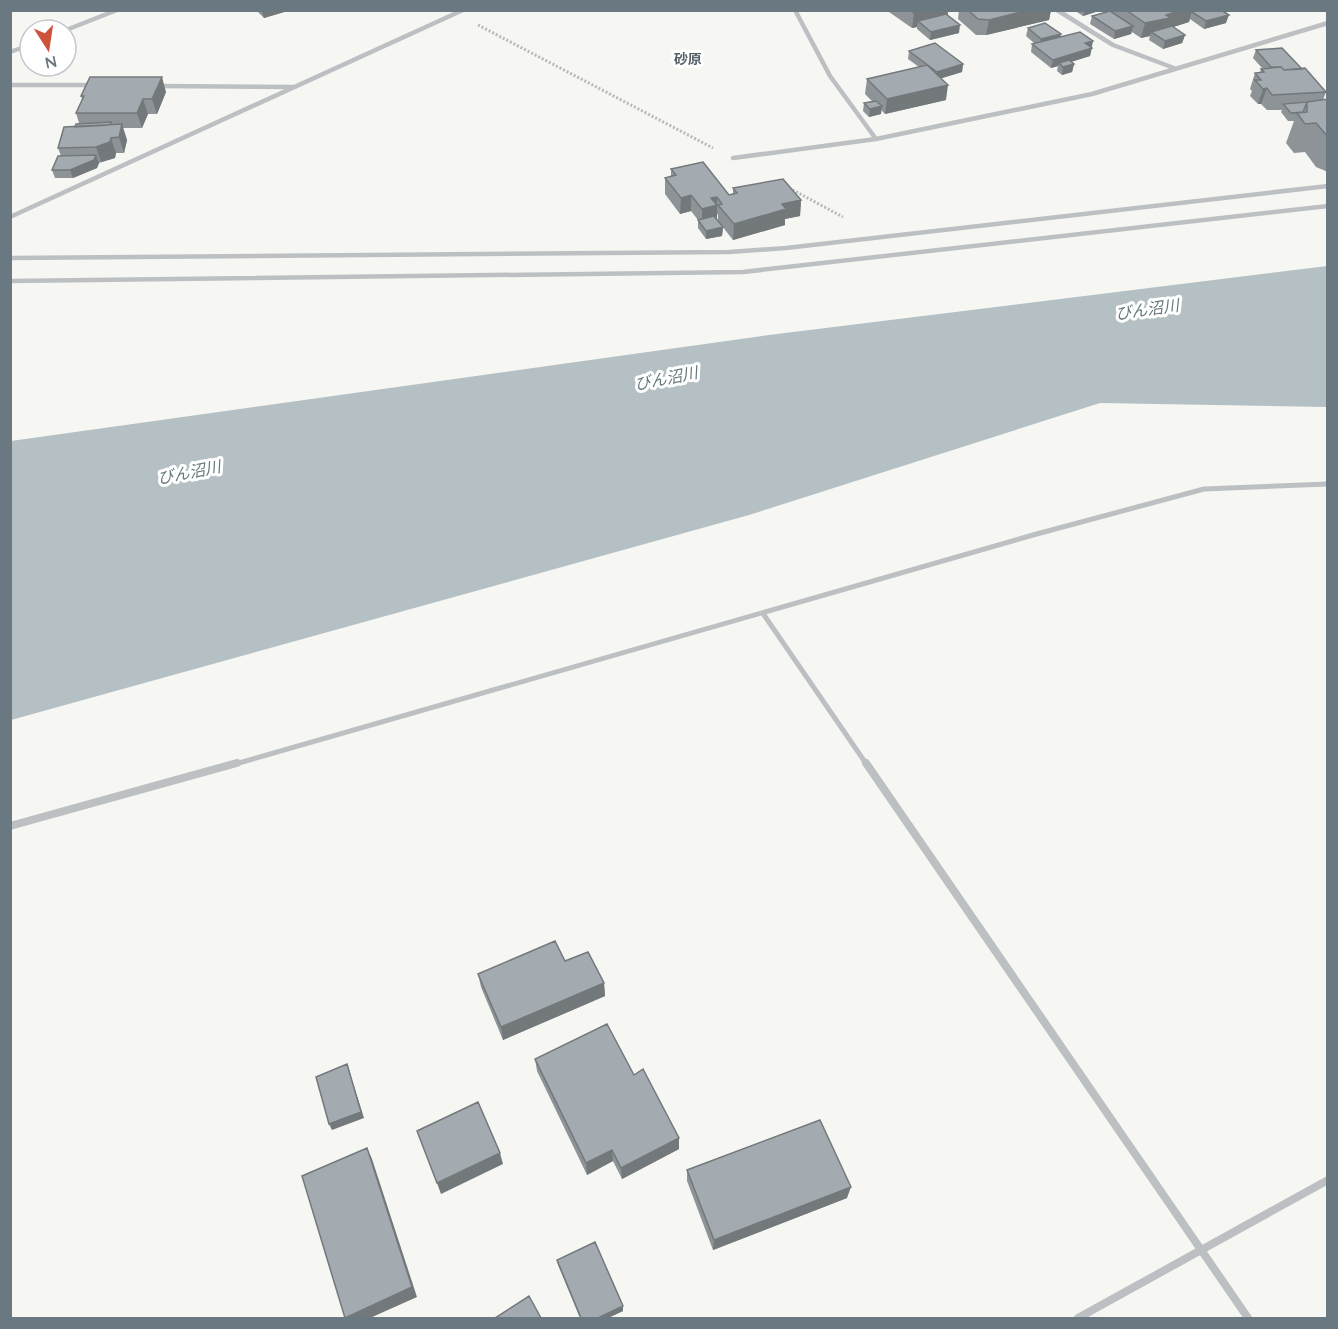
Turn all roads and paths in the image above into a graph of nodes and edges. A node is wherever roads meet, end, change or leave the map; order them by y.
1 (117, 10) edge
2 (450, 10) edge
3 (463, 10) edge
4 (795, 10) edge
5 (1057, 10) edge
6 (456, 14) junction
7 (1328, 23) edge
8 (78, 25) edge
9 (1174, 68) junction
10 (10, 85) edge
11 (106, 85) edge
12 (154, 86) edge
13 (298, 87) junction
14 (876, 139) junction
15 (733, 158) joint
16 (785, 186) edge
17 (1328, 186) edge
18 (1328, 206) edge
19 (10, 217) edge
20 (878, 236) junction
21 (10, 258) edge
22 (10, 281) edge
23 (1328, 483) edge
24 (764, 615) junction
25 (10, 826) edge
26 (1328, 1180) edge
27 (1202, 1250) junction
28 (1078, 1318) edge
29 (1248, 1318) edge

1 - 8 street
2 - 6 street
3 - 6 street
4 - 14 street
5 - 9 street
6 - 13 street
6 - 15 path
7 - 9 street
9 - 14 street
10 - 11 street
12 - 13 street
13 - 19 street
14 - 15 street
16 - 20 path
17 - 20 street
18 - 22 street
20 - 21 street
23 - 24 street
24 - 25 street
24 - 27 street
26 - 27 street
27 - 28 street
27 - 29 street

